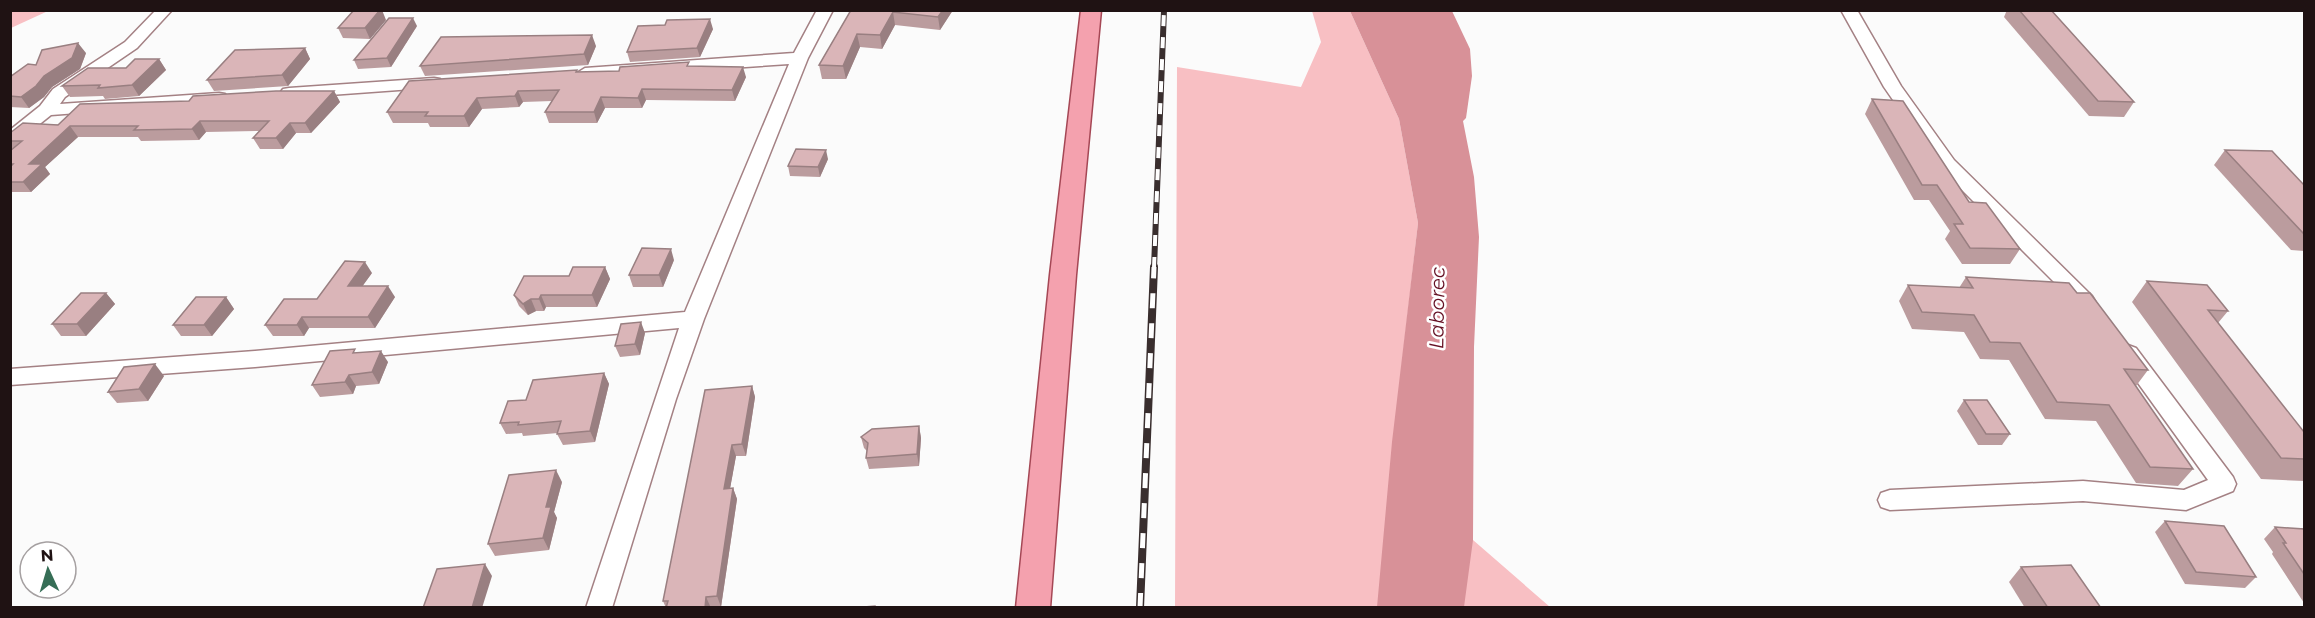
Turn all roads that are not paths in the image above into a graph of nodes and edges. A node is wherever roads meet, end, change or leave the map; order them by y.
1 (165, 10) edge
2 (825, 10) edge
3 (1090, 10) edge
4 (1848, 10) edge
5 (800, 58) junction
6 (568, 74) edge
7 (450, 82) edge
8 (272, 94) edge
9 (236, 97) edge
10 (46, 110) junction
11 (10, 139) edge
12 (693, 319) junction
13 (2103, 320) edge
14 (2118, 339) edge
15 (10, 377) edge
16 (1890, 500) dead end
17 (599, 608) edge
18 (1033, 608) edge

1 - 10 street
2 - 5 street
3 - 18 main road
4 - 13 street
5 - 6 street
5 - 12 street
7 - 8 street
9 - 10 street
10 - 11 street
12 - 15 street
12 - 17 street
14 - 16 street

